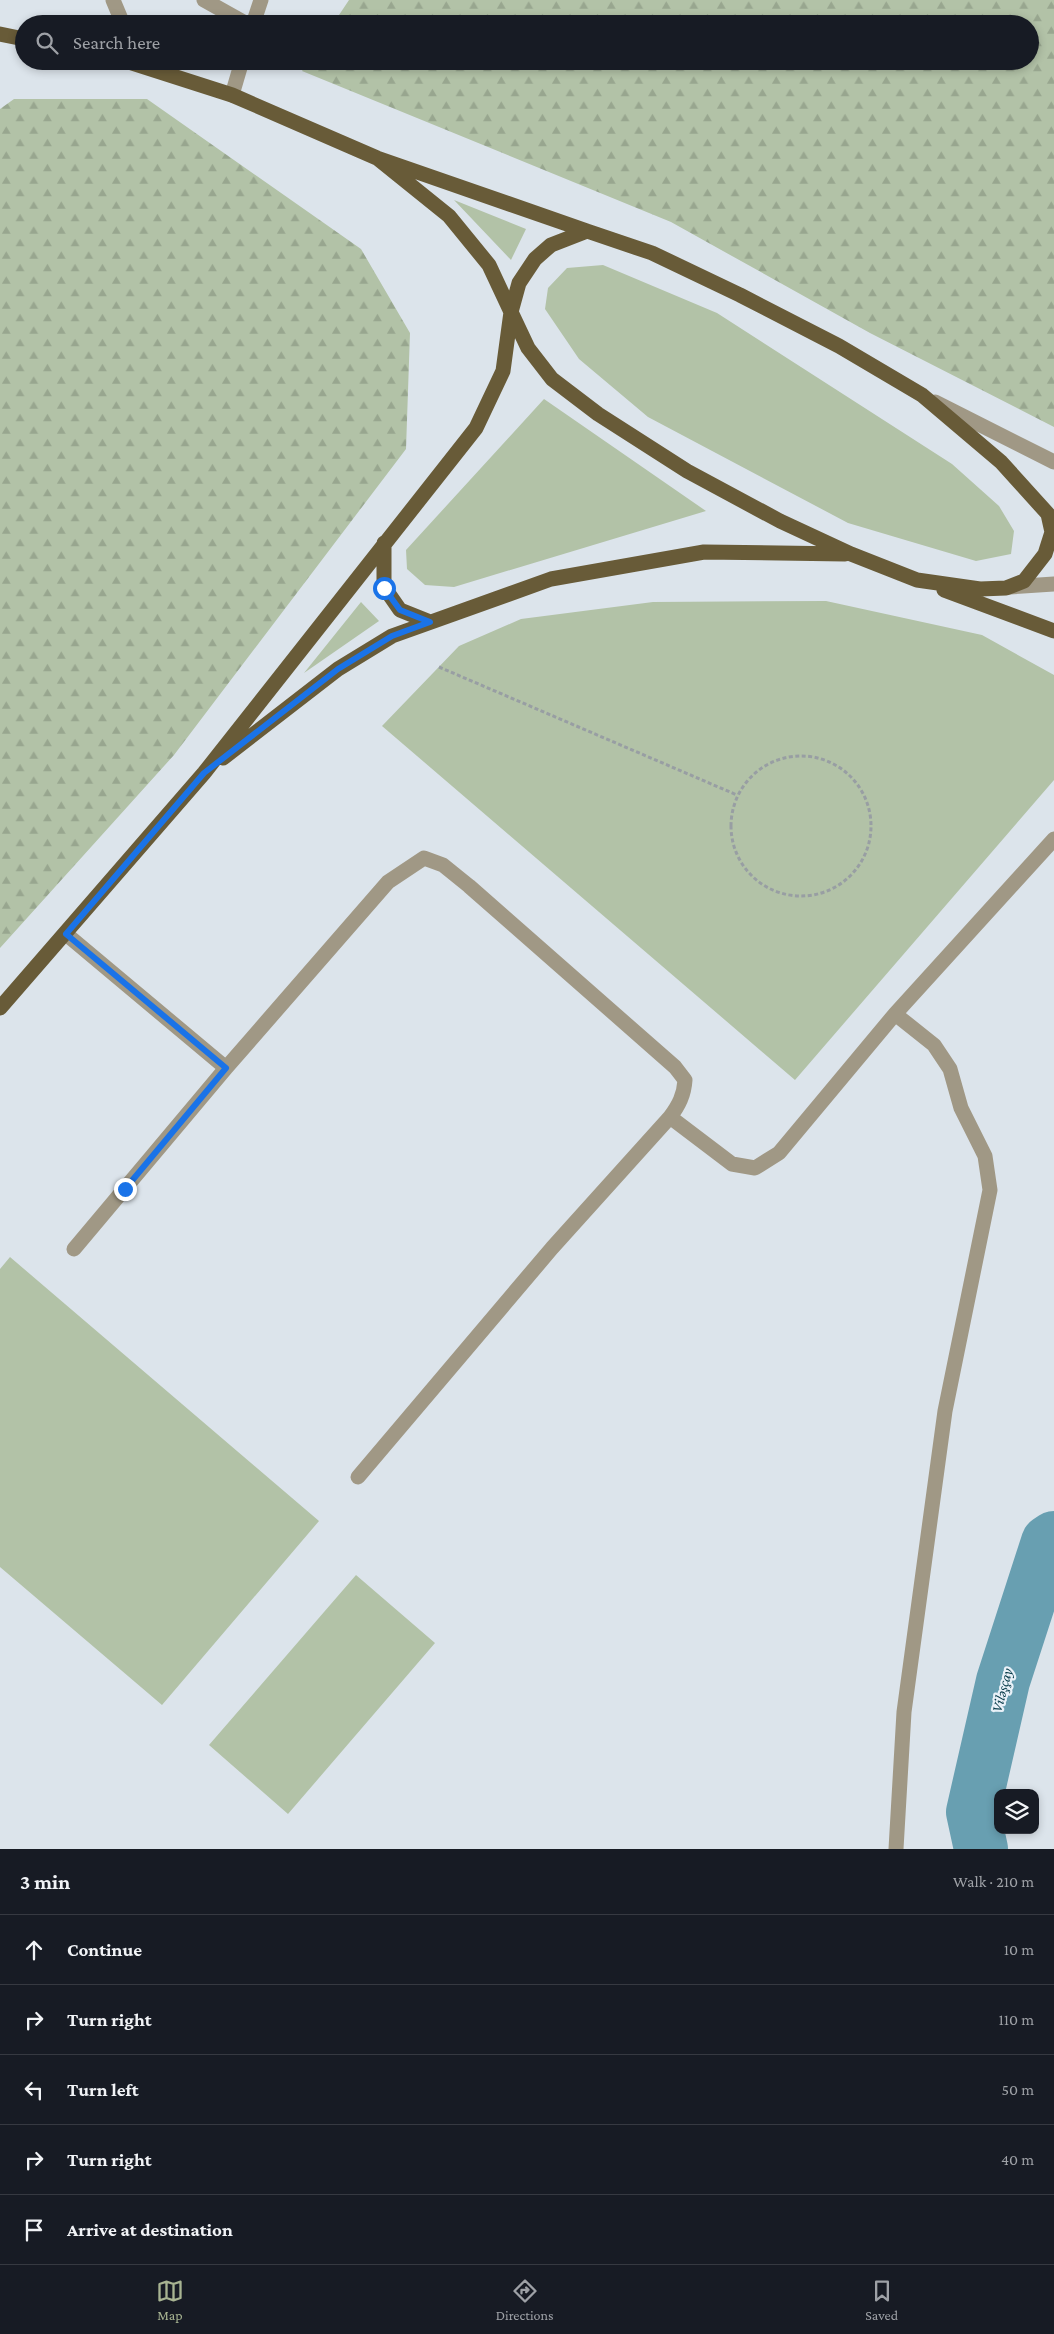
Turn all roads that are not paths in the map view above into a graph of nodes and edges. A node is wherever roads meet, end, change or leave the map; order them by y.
1 (113, 0) edge
2 (204, 0) edge
3 (261, 0) edge
4 (119, 15) edge
5 (231, 15) edge
6 (256, 15) edge
7 (0, 34) edge
8 (15, 37) edge
9 (158, 70) edge
10 (239, 70) edge
11 (232, 95) junction
12 (377, 158) junction
13 (587, 231) junction
14 (511, 312) junction
15 (922, 395) junction
16 (1054, 462) edge
17 (1051, 517) edge
18 (384, 543) junction
19 (851, 554) junction
20 (916, 580) junction
21 (1054, 584) edge
22 (1006, 588) junction
23 (430, 622) junction
24 (1054, 631) edge
25 (204, 773) junction
26 (1054, 838) edge
27 (66, 934) junction
28 (0, 1008) edge
29 (895, 1014) junction
30 (226, 1068) junction
31 (670, 1117) junction
32 (74, 1249) dead end
33 (358, 1477) dead end
34 (896, 1849) edge

1 - 4 street
2 - 5 street
3 - 6 street
7 - 8 main road
9 - 11 main road
10 - 11 street
11 - 12 main road
12 - 13 main road
12 - 14 main road
13 - 14 main road
13 - 15 main road
14 - 18 main road
14 - 19 main road
15 - 16 street
15 - 17 main road
17 - 22 main road
18 - 23 main road
18 - 25 main road
19 - 20 main road
19 - 23 main road
20 - 22 main road
20 - 24 main road
21 - 22 street
23 - 25 main road
25 - 27 main road
26 - 29 street
27 - 28 main road
27 - 30 street
29 - 31 street
29 - 34 street
30 - 31 street
30 - 32 street
31 - 33 street

